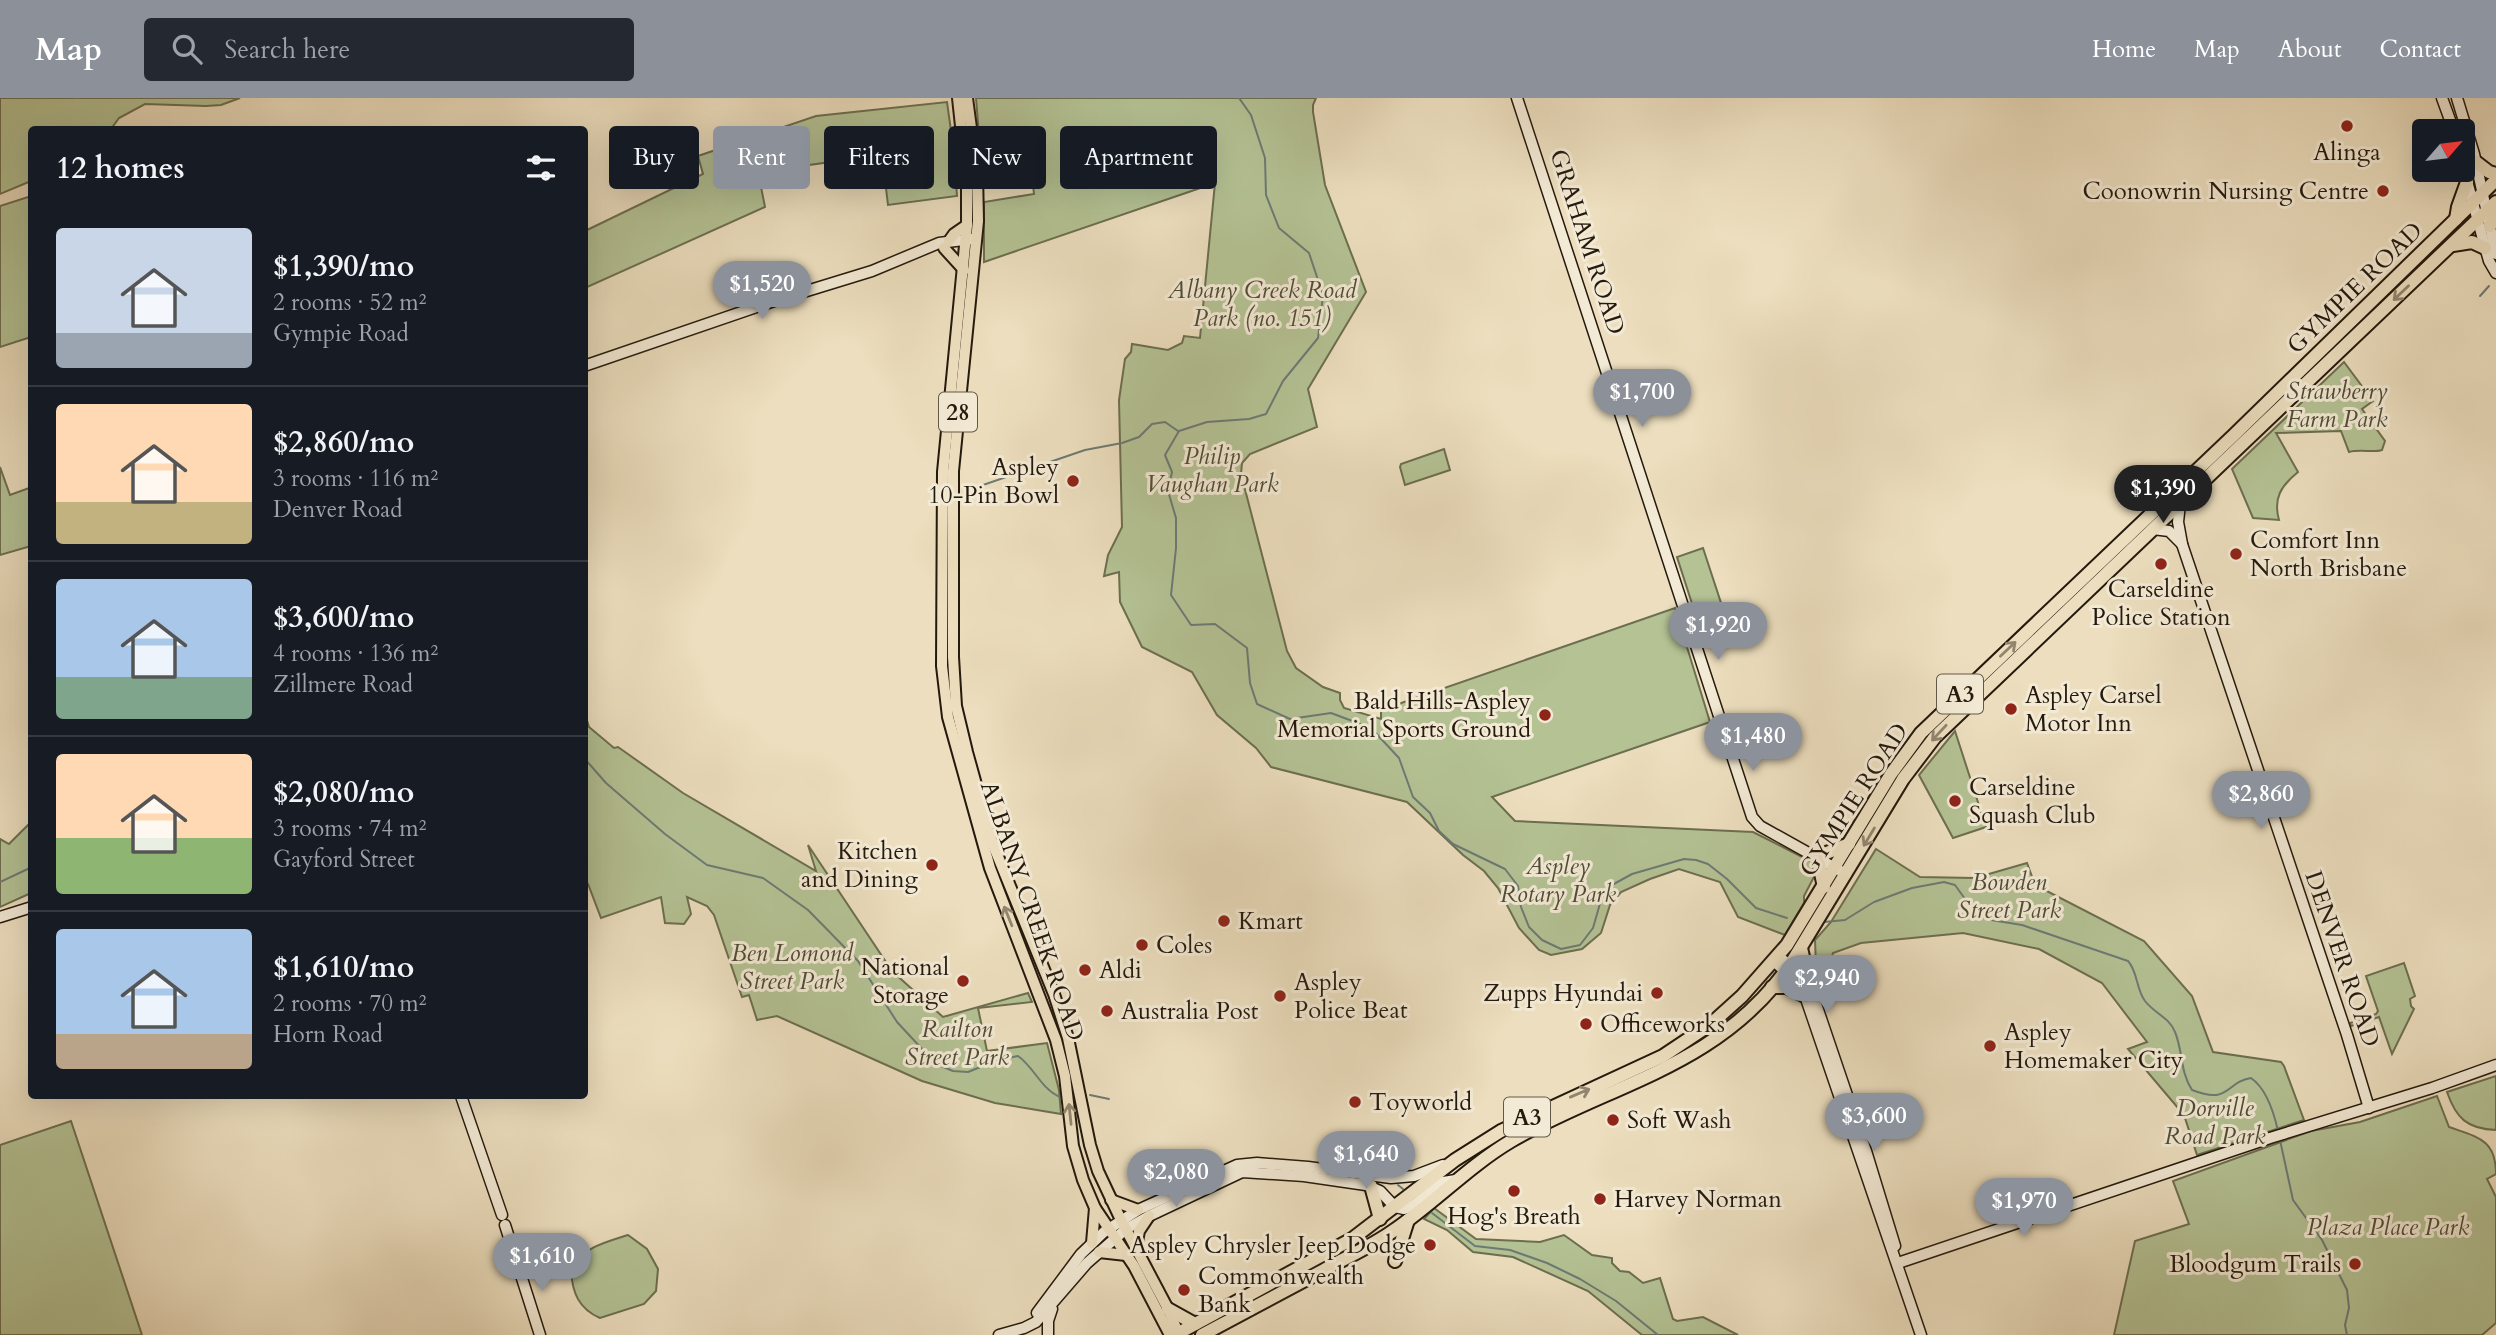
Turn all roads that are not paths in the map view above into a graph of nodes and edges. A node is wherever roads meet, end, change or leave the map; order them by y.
1 (958, 98) edge
2 (967, 98) edge
3 (1517, 98) edge
4 (2442, 98) edge
5 (2457, 98) edge
6 (2450, 119) edge
7 (2461, 119) edge
8 (2475, 165) edge
9 (2496, 174) edge
10 (2496, 180) edge
11 (2467, 182) joint
12 (2474, 182) edge
13 (2478, 198) junction
14 (2496, 202) edge
15 (2487, 218) edge
16 (2456, 219) junction
17 (967, 225) junction
18 (972, 243) junction
19 (947, 244) junction
20 (2451, 246) junction
21 (2491, 251) edge
22 (964, 270) junction
23 (2496, 273) edge
24 (588, 365) edge
25 (2180, 504) junction
26 (2153, 529) junction
27 (2182, 544) junction
28 (2108, 563) junction
29 (1849, 844) junction
30 (1821, 857) junction
31 (1842, 868) junction
32 (1824, 887) junction
33 (28, 908) edge
34 (1818, 908) junction
35 (0, 918) edge
36 (1801, 940) junction
37 (1776, 959) junction
38 (1788, 968) junction
39 (1772, 987) junction
40 (1807, 989) junction
41 (2496, 1065) edge
42 (462, 1099) edge
43 (2369, 1108) junction
44 (1455, 1160) junction
45 (1460, 1180) junction
46 (1371, 1186) junction
47 (1111, 1200) junction
48 (1395, 1207) junction
49 (1095, 1208) junction
50 (1144, 1213) junction
51 (1380, 1219) junction
52 (1409, 1220) junction
53 (1123, 1225) junction
54 (1111, 1234) junction
55 (1096, 1247) junction
56 (1136, 1247) junction
57 (1126, 1255) junction
58 (1395, 1261) dead end
59 (1898, 1263) junction
60 (1053, 1305) junction
61 (1168, 1309) junction
62 (1031, 1325) junction
63 (1018, 1328) junction
64 (1199, 1329) edge
65 (540, 1335) edge
66 (999, 1335) edge
67 (1046, 1335) edge
68 (1175, 1335) edge
69 (1921, 1335) edge

1 - 17 main road, ALBANY CREEK ROAD / 28
2 - 18 main road, ALBANY CREEK ROAD / 28
3 - 30 street, GRAHAM ROAD
4 - 6 street
5 - 7 street
8 - 9 highway
10 - 13 highway, GYMPIE ROAD / A3
11 - 13 street
11 - 16 highway
12 - 13 street
13 - 15 street
13 - 16 highway, GYMPIE ROAD / A3
14 - 15 highway, GYMPIE ROAD / A3
15 - 20 highway, GYMPIE ROAD / A3
15 - 21 street
16 - 28 highway, GYMPIE ROAD / A3
17 - 18 main road, ALBANY CREEK ROAD / 28
17 - 19 main road
18 - 19 street
18 - 22 main road, ALBANY CREEK ROAD / 28
18 - 47 main road, ALBANY CREEK ROAD / 28
19 - 22 main road
19 - 24 street
20 - 21 highway
20 -> 25 highway, GYMPIE ROAD / A3
21 - 23 street
49 -> 22 main road, ALBANY CREEK ROAD / 28
25 - 26 highway, GYMPIE ROAD / A3
25 - 27 street, DENVER ROAD
26 - 27 street
26 - 28 highway, GYMPIE ROAD / A3
27 - 43 street, DENVER ROAD
29 -> 28 highway, GYMPIE ROAD / A3
28 -> 31 highway, GYMPIE ROAD / A3
29 - 30 highway
29 - 31 highway, GYMPIE ROAD / A3
30 - 31 street, GRAHAM ROAD
30 - 32 highway
31 - 32 highway, GYMPIE ROAD / A3
31 - 34 highway, GYMPIE ROAD / A3
32 - 34 highway, GYMPIE ROAD / A3
33 - 35 street
34 - 36 highway, GYMPIE ROAD / A3
36 - 37 highway, GYMPIE ROAD / A3
36 - 38 highway, GYMPIE ROAD / A3
36 - 40 highway
37 - 38 street
44 -> 37 highway, GYMPIE ROAD / A3
38 - 39 highway, GYMPIE ROAD / A3
38 - 40 street
39 - 40 highway
39 - 45 highway, GYMPIE ROAD / A3
40 - 59 street
41 - 43 street
42 - 65 street
43 - 59 street
44 - 48 highway, GYMPIE ROAD / A3
44 - 50 street
45 - 48 street
45 - 52 highway, GYMPIE ROAD / A3
46 - 48 street
46 - 50 street
46 - 51 highway
47 - 50 main road
47 - 53 main road, ALBANY CREEK ROAD / 28
48 - 51 highway, GYMPIE ROAD / A3
49 - 54 main road, ALBANY CREEK ROAD / 28
49 - 55 main road
50 - 53 street
50 - 56 main road
51 - 64 highway, GYMPIE ROAD / A3
52 - 58 highway
52 - 64 highway, GYMPIE ROAD / A3
53 - 54 street
53 - 56 main road, 28
54 - 55 street
54 - 57 main road, 28
55 - 57 main road
55 - 60 street
55 - 63 street
56 - 61 main road, 28
57 - 68 main road, 28
59 - 69 street
60 - 62 street
60 - 67 street
61 - 64 highway
61 - 68 main road, 28
62 - 63 street
62 - 67 street
63 - 66 street
64 - 68 highway, GYMPIE ROAD / A3

